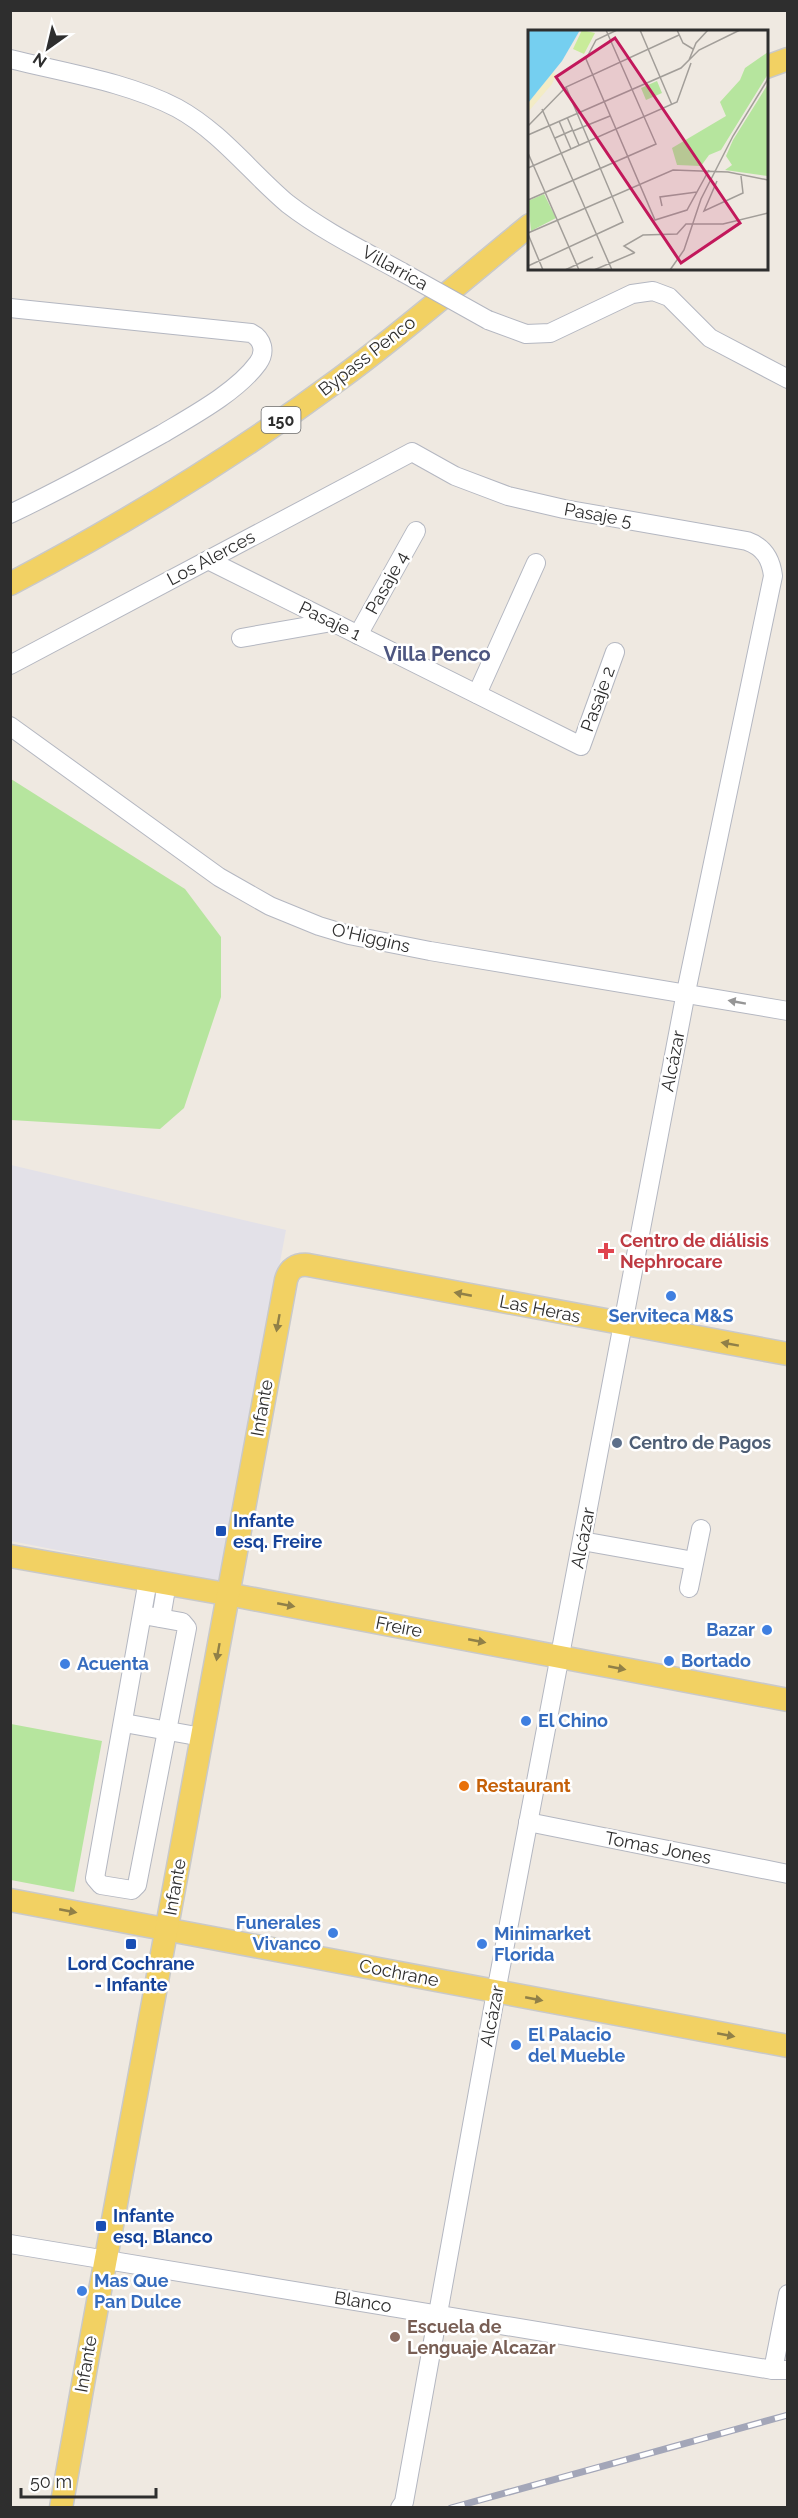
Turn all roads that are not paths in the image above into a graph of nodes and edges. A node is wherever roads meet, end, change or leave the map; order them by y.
1 (10, 59) edge
2 (788, 59) edge
3 (768, 66) edge
4 (528, 227) edge
5 (10, 308) edge
6 (788, 379) edge
7 (412, 452) joint
8 (10, 514) edge
9 (416, 531) dead end
10 (208, 560) junction
11 (536, 563) dead end
12 (773, 576) joint
13 (10, 584) edge
14 (332, 622) junction
15 (358, 635) junction
16 (241, 638) dead end
17 (615, 652) dead end
18 (10, 665) edge
19 (477, 694) junction
20 (10, 726) edge
21 (581, 746) joint
22 (686, 993) junction
23 (788, 1011) edge
24 (293, 1268) joint
25 (623, 1324) junction
26 (788, 1354) edge
27 (701, 1528) dead end
28 (582, 1541) junction
29 (10, 1556) edge
30 (694, 1561) junction
31 (158, 1582) junction
32 (689, 1588) dead end
33 (228, 1594) junction
34 (152, 1616) junction
35 (560, 1657) junction
36 (788, 1700) edge
37 (124, 1723) junction
38 (167, 1731) junction
39 (202, 1737) junction
40 (528, 1822) junction
41 (788, 1874) edge
42 (10, 1900) edge
43 (167, 1930) junction
44 (496, 1992) junction
45 (788, 2046) edge
46 (10, 2244) edge
47 (105, 2260) junction
48 (788, 2294) edge
49 (437, 2314) junction
50 (780, 2370) edge
51 (402, 2505) edge
52 (62, 2508) edge

1 - 6 street, Villarrica, bridge
2 - 3 main road
4 - 13 main road, Bypass Penco / 150
5 - 8 street
7 - 10 street, Los Alerces
7 - 12 street, Pasaje 5
9 - 15 street, Pasaje 4
10 - 14 street, Pasaje 1
10 - 18 street, Los Alerces
11 - 19 street
12 - 22 street, Alcázar
14 - 15 street, Pasaje 1
14 - 16 street
15 - 19 street, Pasaje 1
17 - 21 street, Pasaje 2
19 - 21 street, Pasaje 1
20 - 22 street, O'Higgins
23 -> 22 street, O'Higgins
22 - 25 street, Alcázar
25 -> 24 main road, Las Heras
24 -> 33 main road, Infante
26 -> 25 main road, Las Heras
25 - 28 street, Alcázar
27 - 30 street
28 - 30 street
28 - 35 street, Alcázar
29 - 31 main road, Freire
30 - 32 street
31 - 33 main road, Freire
31 - 34 street
33 -> 35 main road, Freire
33 -> 39 main road, Infante
34 - 37 street
34 - 38 street
35 -> 36 main road, Freire
35 - 40 street, Alcázar
37 - 38 street
37 - 38 street
38 - 39 street
39 - 43 main road, Infante
40 - 41 street, Tomas Jones
40 - 44 street, Alcázar
42 -> 43 main road, Cochrane
43 - 44 main road, Cochrane
43 - 47 main road, Infante
44 -> 45 main road, Cochrane
44 - 49 street, Alcázar
46 - 47 street, Blanco
47 - 49 street, Blanco
47 - 52 main road, Infante
48 - 50 street
49 - 50 street, Blanco
49 - 51 street, Alcázar

